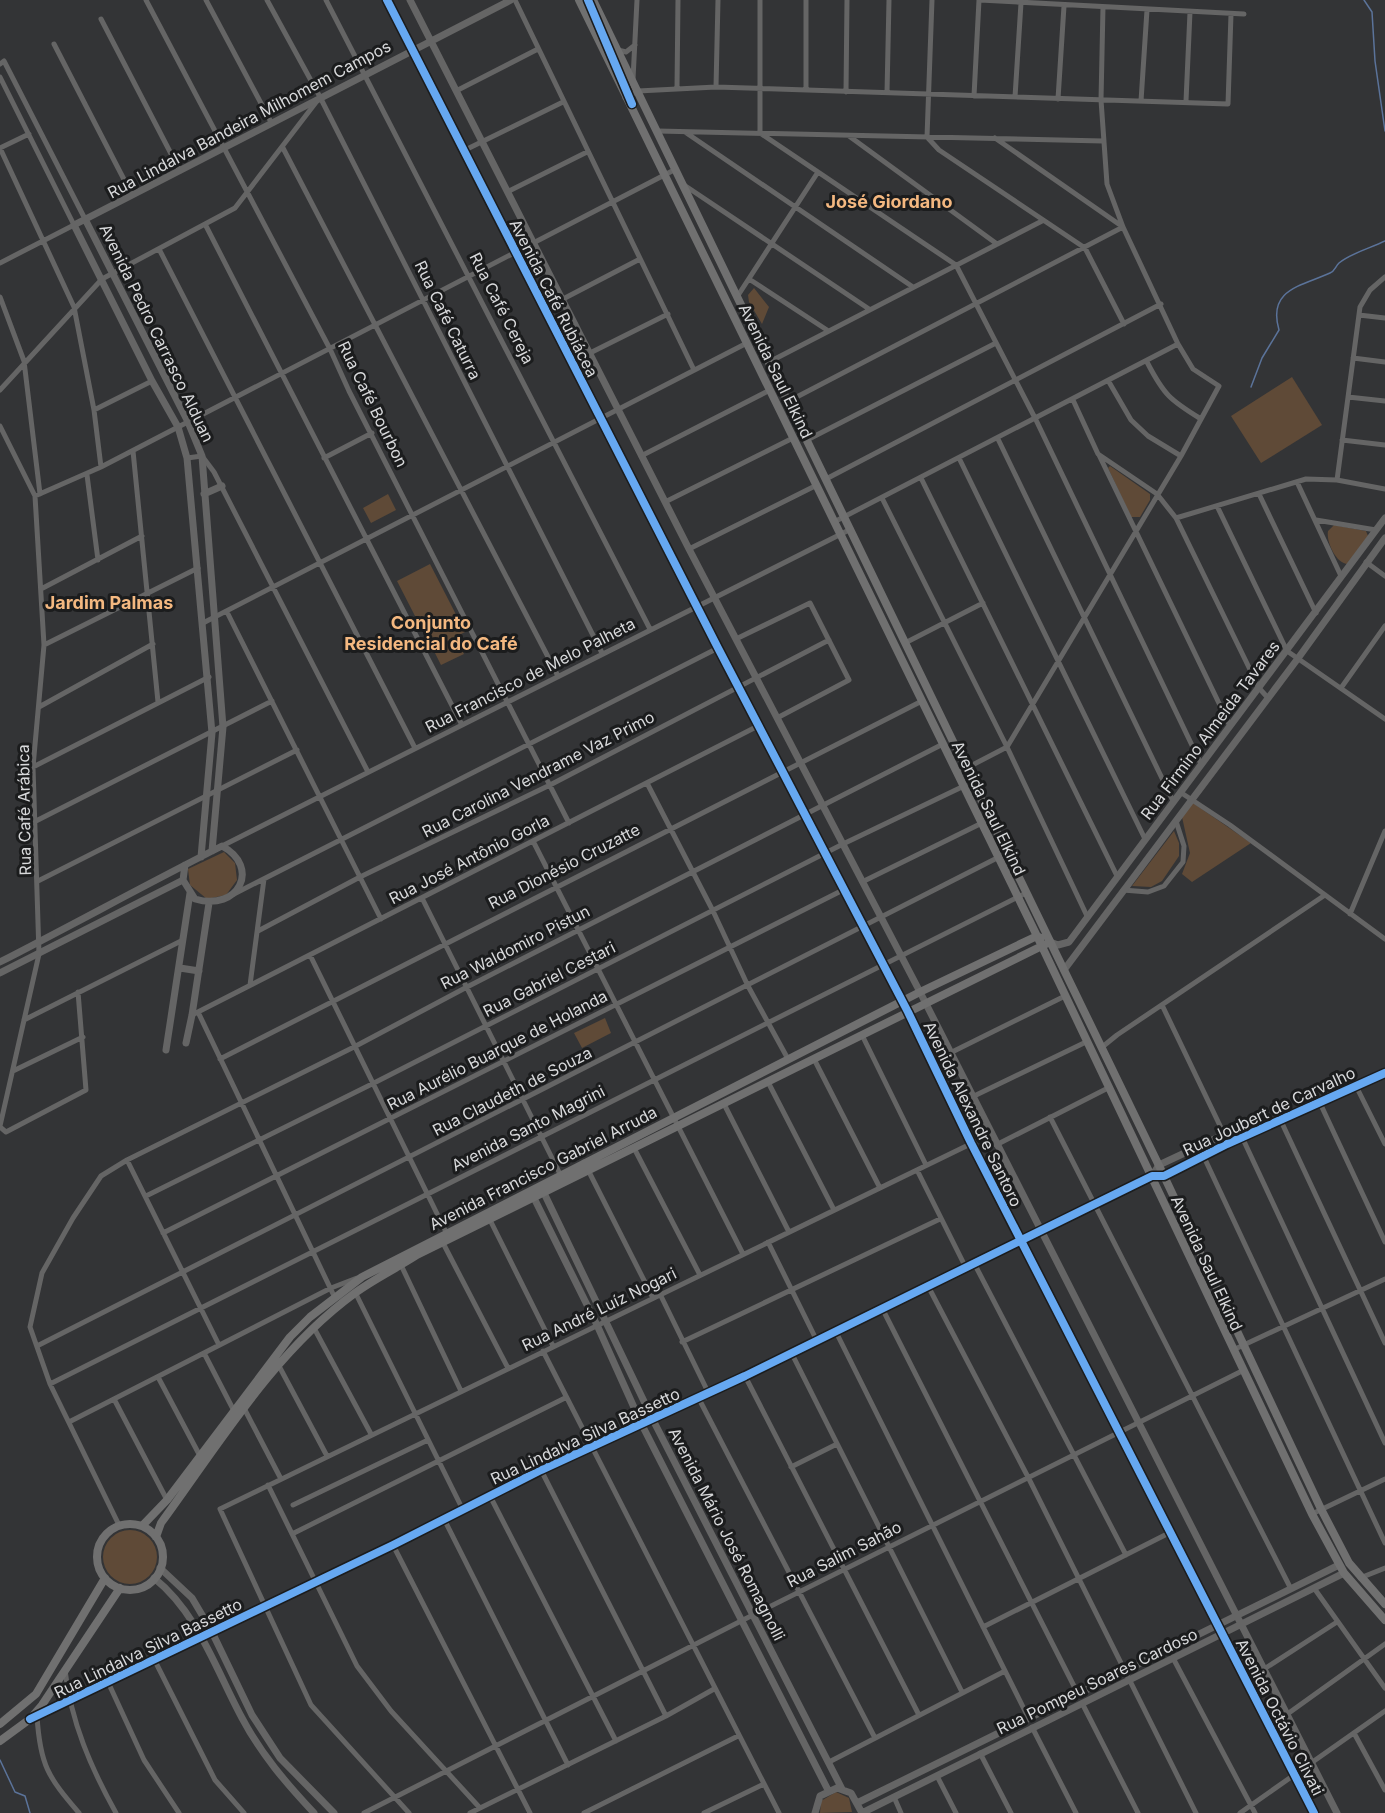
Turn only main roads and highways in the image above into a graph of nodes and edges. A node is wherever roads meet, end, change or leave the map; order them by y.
1 (579, 0) edge
2 (593, 0) edge
3 (924, 681) junction
4 (914, 685) junction
5 (1037, 936) junction
6 (1050, 942) junction
7 (1042, 947) junction
8 (1086, 1042) junction
9 (1101, 1048) junction
10 (1119, 1083) junction
11 (1108, 1088) junction
12 (542, 1184) junction
13 (534, 1198) junction
14 (446, 1238) junction
15 (142, 1526) junction
16 (156, 1537) junction
17 (1339, 1565) junction
18 (105, 1578) junction
19 (1360, 1578) junction
20 (120, 1588) junction
21 (1374, 1594) junction
22 (1366, 1600) junction
23 (1385, 1605) edge
24 (1385, 1620) edge
25 (0, 1724) edge
26 (0, 1741) edge

1 - 4 main road, Avenida Saul Elkind
2 - 3 main road, Avenida Saul Elkind
3 - 4 main road
3 - 6 main road, Avenida Saul Elkind
4 - 5 main road, Avenida Saul Elkind
5 - 6 main road
5 - 7 main road, Avenida Saul Elkind
5 - 12 main road, Avenida Francisco Gabriel Arruda
6 - 7 main road, Avenida Francisco Gabriel Arruda
6 - 9 main road, Avenida Saul Elkind
7 - 8 main road, Avenida Saul Elkind
7 - 13 main road, Avenida Francisco Gabriel Arruda
8 - 9 main road
8 - 11 main road, Avenida Saul Elkind
9 - 10 main road, Avenida Saul Elkind
10 - 11 main road
10 - 19 main road, Avenida Saul Elkind
11 - 17 main road, Avenida Saul Elkind
12 - 13 main road
12 - 14 main road, Avenida Francisco Gabriel Arruda
13 - 14 main road, Avenida Francisco Gabriel Arruda
14 - 15 main road, Avenida Francisco Gabriel Arruda
14 - 16 main road, Avenida Francisco Gabriel Arruda
15 - 16 main road
15 - 18 main road
16 - 20 main road
17 - 19 main road
17 - 22 main road, Avenida Saul Elkind
18 - 20 main road
18 - 25 main road
19 - 21 main road, Avenida Saul Elkind
20 - 26 main road
21 - 22 main road
21 - 23 main road, Avenida Saul Elkind
22 - 24 main road, Avenida Saul Elkind

